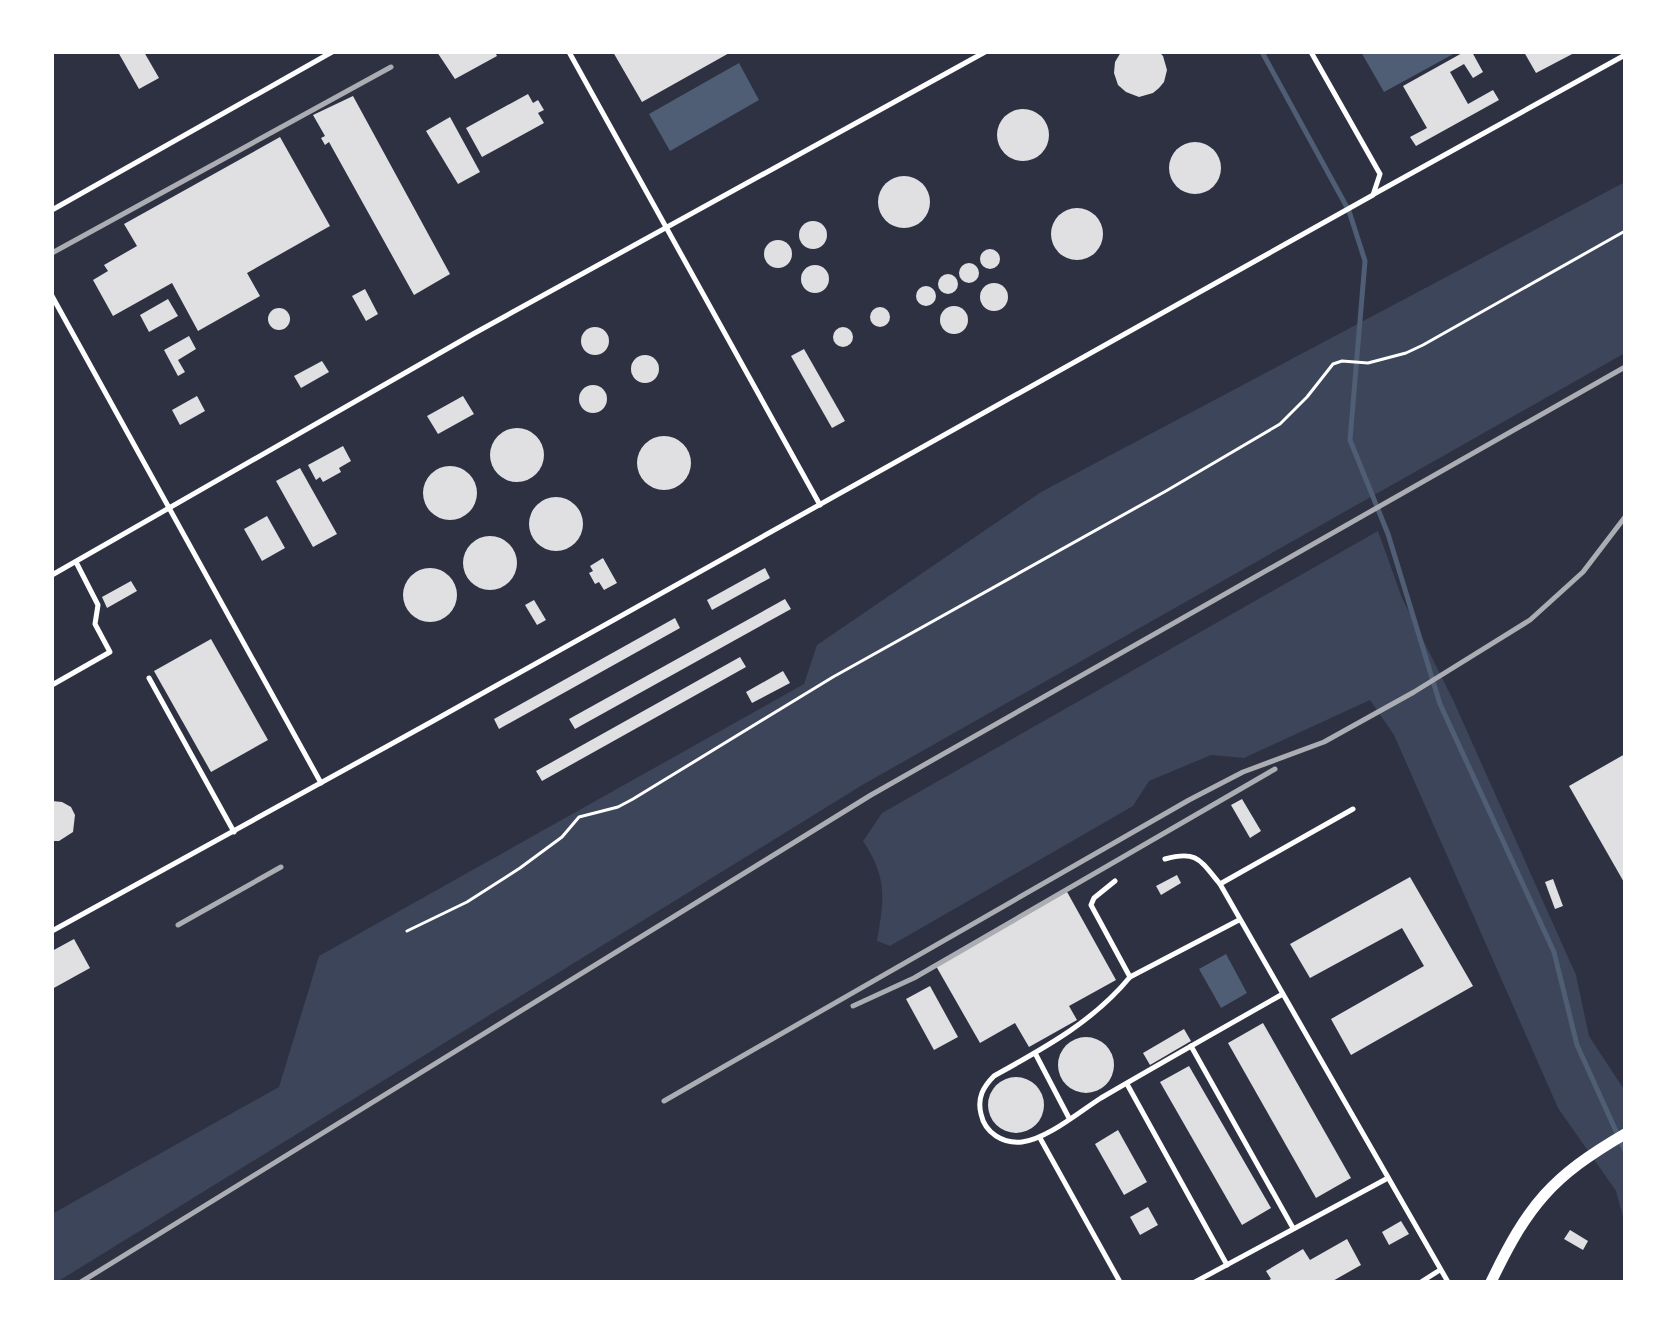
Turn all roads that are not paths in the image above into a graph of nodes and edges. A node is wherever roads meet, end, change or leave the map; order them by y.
1 (332, 52) edge
2 (569, 52) edge
3 (985, 52) edge
4 (1311, 52) edge
5 (1625, 55) edge
6 (1373, 195) junction
7 (52, 210) edge
8 (666, 228) junction
9 (52, 296) edge
10 (820, 505) junction
11 (169, 506) junction
12 (76, 562) junction
13 (52, 575) edge
14 (149, 678) dead end
15 (52, 685) edge
16 (321, 783) junction
17 (1353, 809) dead end
18 (234, 832) junction
19 (1165, 859) dead end
20 (1115, 881) dead end
21 (1220, 884) junction
22 (1239, 919) junction
23 (52, 931) edge
24 (1130, 977) junction
25 (1281, 995) junction
26 (1191, 1046) junction
27 (1035, 1053) junction
28 (1126, 1084) junction
29 (1069, 1118) junction
30 (1625, 1134) edge
31 (1040, 1138) junction
32 (1388, 1178) junction
33 (1293, 1228) junction
34 (1227, 1265) junction
35 (1440, 1270) junction
36 (1120, 1282) edge
37 (1195, 1282) edge
38 (1421, 1282) edge
39 (1448, 1282) edge
40 (1491, 1282) edge

1 - 7 lane
2 - 8 lane
3 - 8 lane
4 - 6 lane
5 - 6 lane
6 - 10 lane
8 - 10 lane
8 - 11 lane
9 - 11 lane
10 - 16 lane
11 - 12 lane
11 - 16 lane
12 - 13 lane
12 - 15 lane
14 - 18 lane
16 - 18 lane
17 - 21 lane
18 - 23 lane
19 - 21 lane
20 - 24 lane
21 - 22 lane
22 - 24 lane
22 - 25 lane
24 - 27 lane
25 - 26 lane
25 - 32 lane
26 - 28 lane
26 - 33 lane
27 - 29 lane
27 - 31 lane
28 - 29 lane
28 - 34 lane
29 - 31 lane
30 - 40 street
31 - 36 lane
32 - 33 lane
32 - 35 lane
33 - 34 lane
34 - 37 lane
35 - 38 lane
35 - 39 lane

